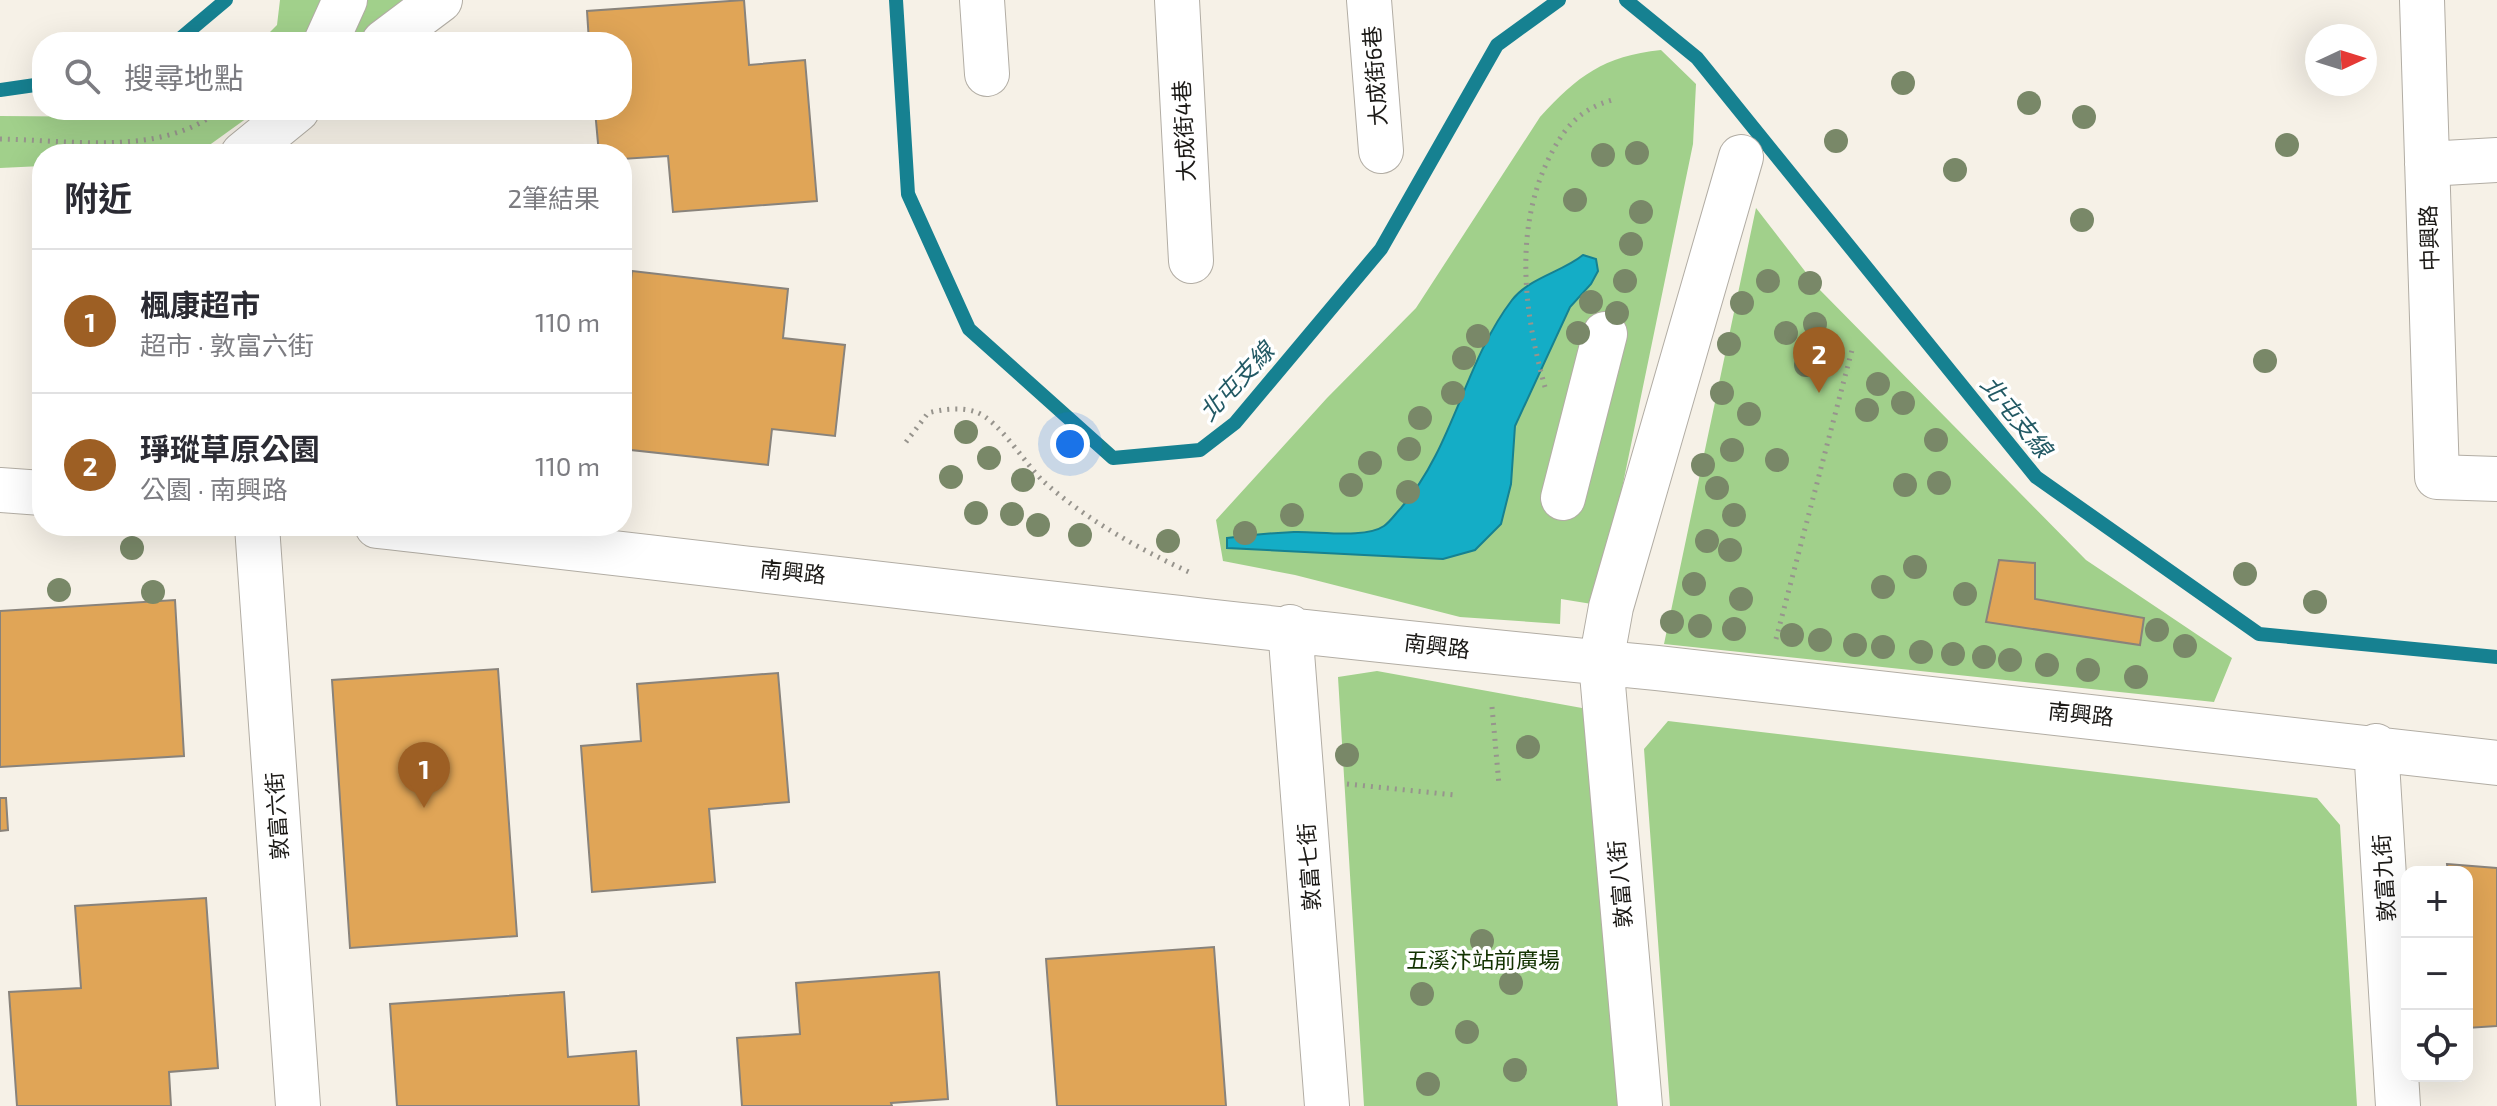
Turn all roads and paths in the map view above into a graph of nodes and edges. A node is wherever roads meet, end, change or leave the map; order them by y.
1 (345, 0) edge
2 (440, 0) edge
3 (982, 0) edge
4 (1177, 0) edge
5 (1369, 0) edge
6 (2422, 0) edge
7 (331, 32) edge
8 (397, 32) edge
9 (987, 74) dead end
10 (1612, 100) dead end
11 (199, 120) edge
12 (285, 120) edge
13 (2, 139) edge
14 (255, 144) edge
15 (1381, 151) dead end
16 (1741, 157) dead end
17 (2497, 160) edge
18 (2427, 164) junction
19 (1191, 261) dead end
20 (1605, 334) dead end
21 (1852, 350) dead end
22 (1548, 397) dead end
23 (906, 442) dead end
24 (2497, 479) edge
25 (0, 490) edge
26 (32, 492) edge
27 (1563, 498) dead end
28 (258, 536) edge
29 (467, 536) edge
30 (1199, 576) dead end
31 (1290, 627) junction
32 (1601, 662) junction
33 (1766, 680) junction
34 (1492, 707) dead end
35 (2376, 746) junction
36 (2497, 763) edge
37 (1338, 783) dead end
38 (1499, 785) dead end
39 (1455, 795) dead end
40 (298, 1106) edge
41 (1327, 1106) edge
42 (1640, 1106) edge
43 (2398, 1106) edge

1 - 7 street
2 - 8 street
3 - 9 street
4 - 19 street, 大成街4巷
5 - 15 street, 大成街6巷
6 - 18 street, 中興路
10 - 22 path
11 - 13 path
12 - 14 street
16 - 32 street, 敦富八街
17 - 18 street
18 - 24 street, 中興路
20 - 27 street
21 - 33 path
23 - 30 path
25 - 26 street
28 - 40 street, 敦富六街
29 - 31 street, 南興路
31 - 32 street, 南興路
31 - 41 street, 敦富七街
32 - 33 street, 南興路
32 - 42 street, 敦富八街
33 - 35 street, 南興路
34 - 38 path
35 - 36 street, 南興路
35 - 43 street, 敦富九街
37 - 39 path

